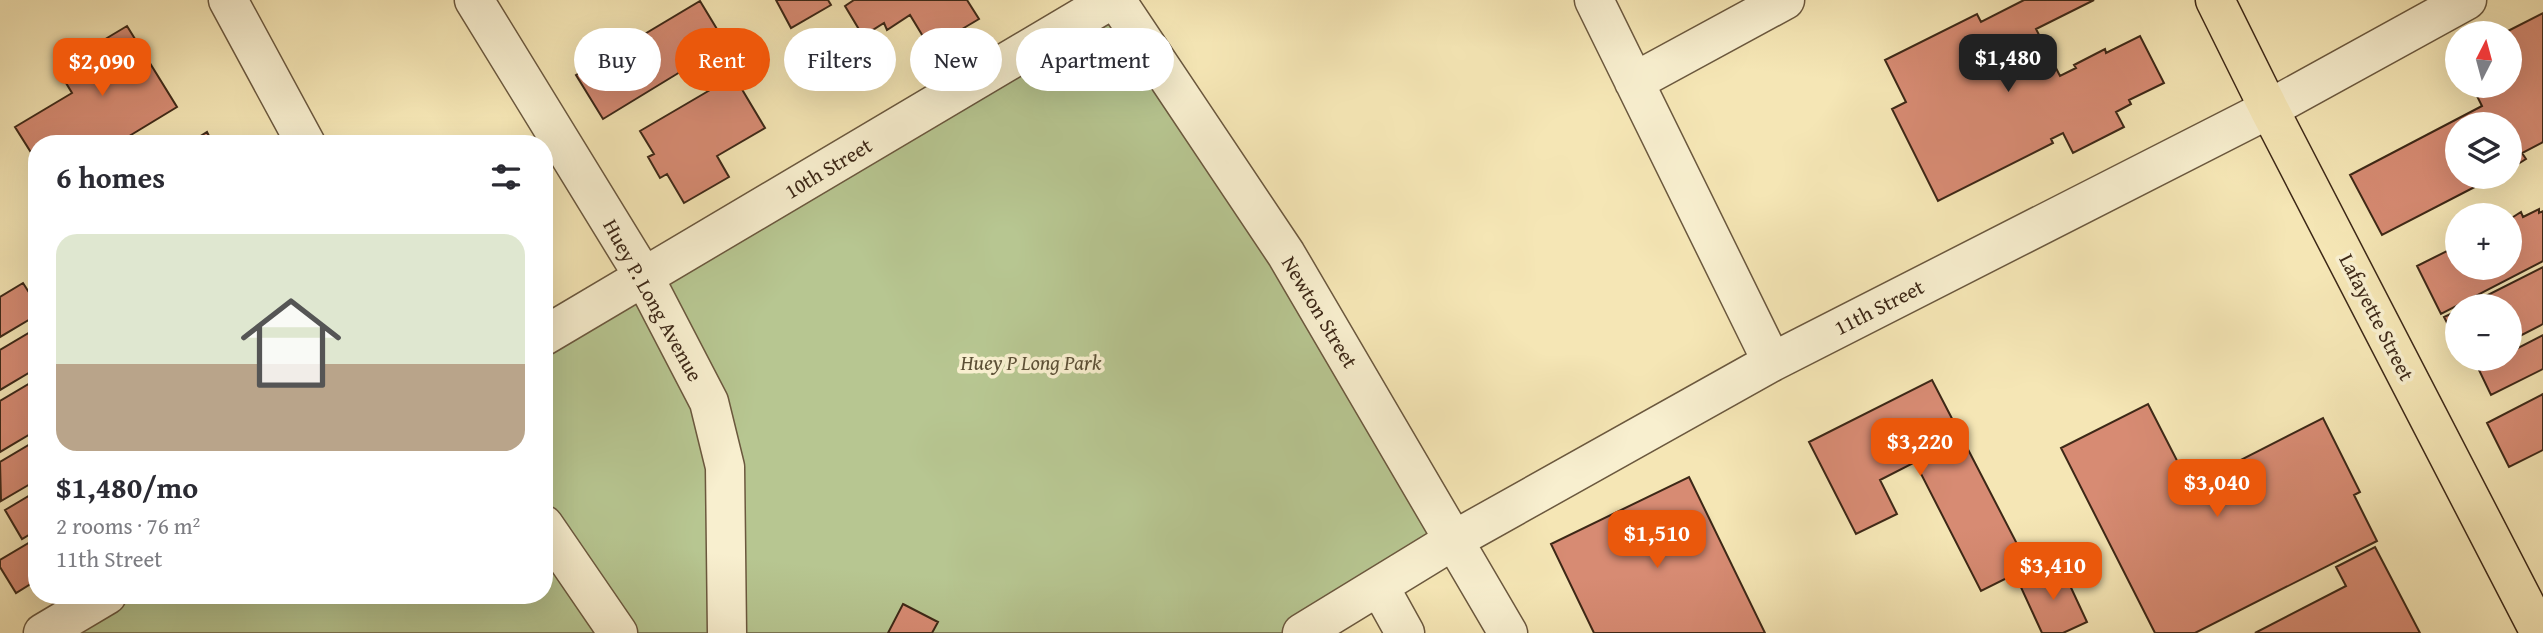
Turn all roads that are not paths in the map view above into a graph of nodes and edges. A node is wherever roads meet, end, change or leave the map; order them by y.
1 (228, 0) edge
2 (474, 0) edge
3 (1114, 0) edge
4 (1594, 0) edge
5 (1785, 0) edge
6 (2215, 0) edge
7 (2467, 0) edge
8 (1634, 82) junction
9 (2269, 109) junction
10 (301, 135) edge
11 (644, 277) junction
12 (553, 331) edge
13 (1772, 362) junction
14 (553, 538) edge
15 (1454, 540) junction
16 (1379, 586) junction
17 (92, 604) edge
18 (43, 633) edge
19 (618, 633) edge
20 (727, 633) edge
21 (1302, 633) edge
22 (1405, 633) edge
23 (1508, 633) edge
24 (2540, 633) edge

1 - 10 street
2 - 11 street, Huey P. Long Avenue
3 - 11 street, 10th Street
3 - 15 street, Newton Street
4 - 8 street
5 - 8 street
6 - 9 main road, Lafayette Street
7 - 9 street, 11th Street
8 - 13 street
9 - 13 street, 11th Street
9 - 24 main road, Lafayette Street
11 - 12 street, 10th Street
11 - 20 street, Huey P. Long Avenue
13 - 15 street, 11th Street
14 - 19 street
15 - 16 street, 11th Street
15 - 23 street, Newton Street
16 - 21 street, 11th Street
16 - 22 street
17 - 18 street

